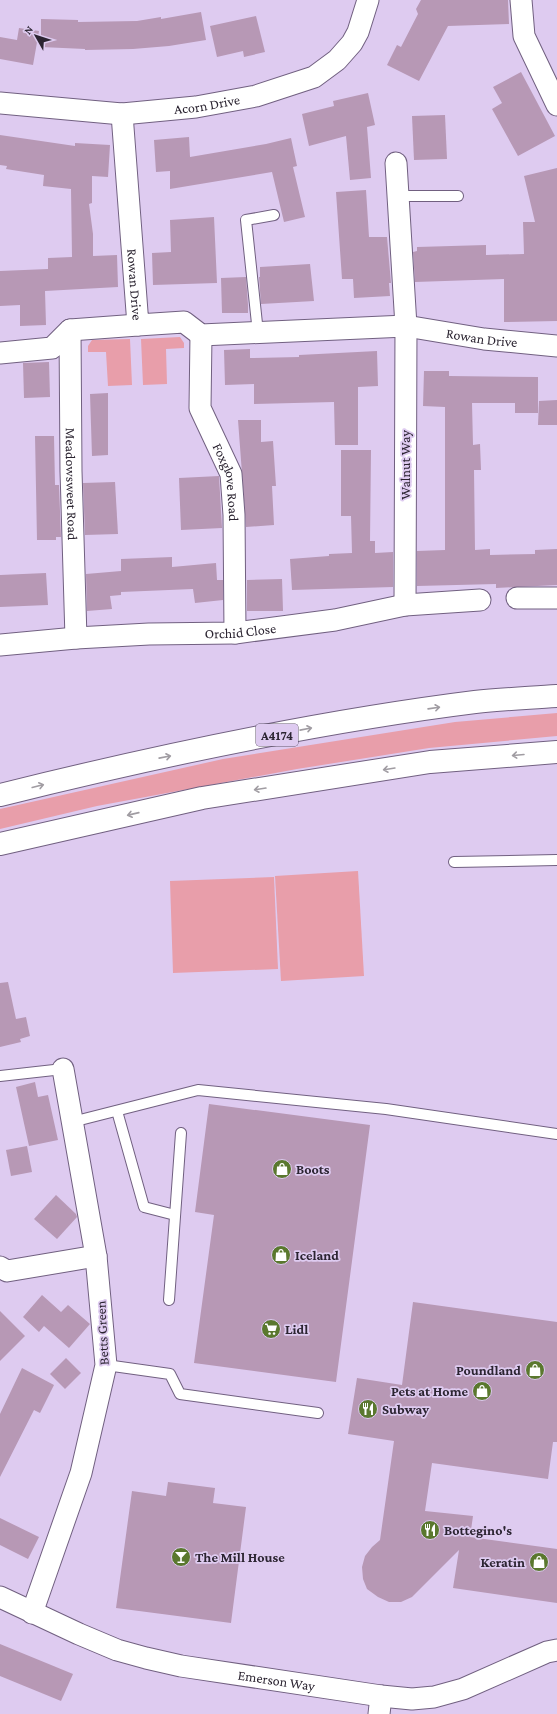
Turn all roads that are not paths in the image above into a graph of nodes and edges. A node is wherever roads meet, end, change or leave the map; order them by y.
1 (368, 0) edge
2 (521, 0) edge
3 (0, 103) edge
4 (557, 105) edge
5 (122, 114) junction
6 (396, 163) dead end
7 (399, 196) junction
8 (458, 196) dead end
9 (274, 215) dead end
10 (138, 326) junction
11 (406, 326) junction
12 (70, 330) junction
13 (258, 333) junction
14 (201, 335) junction
15 (557, 346) edge
16 (0, 353) edge
17 (517, 598) dead end
18 (557, 598) edge
19 (480, 600) dead end
20 (405, 605) junction
21 (235, 633) junction
22 (76, 638) junction
23 (0, 645) edge
24 (557, 696) edge
25 (557, 752) edge
26 (0, 795) edge
27 (0, 844) edge
28 (557, 860) edge
29 (454, 862) dead end
30 (63, 1069) joint
31 (0, 1076) edge
32 (116, 1111) junction
33 (72, 1122) junction
34 (181, 1133) dead end
35 (557, 1134) edge
36 (175, 1215) junction
37 (96, 1256) junction
38 (0, 1268) edge
39 (169, 1300) dead end
40 (106, 1365) junction
41 (318, 1413) dead end
42 (0, 1597) edge
43 (32, 1613) junction
44 (557, 1650) edge
45 (380, 1705) edge

1 - 5 street, Acorn Drive
2 - 4 street
3 - 5 street, Acorn Drive
5 - 10 street, Rowan Drive
6 - 7 street
7 - 8 lane
7 - 11 street
9 - 13 lane
10 - 12 street
10 - 14 street, Rowan Drive
11 - 13 street, Rowan Drive
11 - 15 street, Rowan Drive
11 - 20 street, Walnut Way
12 - 16 street
12 - 22 street, Meadowsweet Road
13 - 14 street, Rowan Drive
14 - 21 street, Foxglove Road
17 - 18 street
19 - 20 street, Orchid Close
20 - 21 street, Orchid Close
21 - 22 street, Orchid Close
22 - 23 street, Orchid Close
26 -> 24 highway, A4174
25 -> 27 highway
28 - 29 lane
30 - 31 lane
30 - 33 street, Betts Green
32 - 33 lane
32 - 35 lane
32 - 36 lane
33 - 37 street, Betts Green
34 - 36 lane
36 - 39 lane
37 - 38 street
37 - 40 street, Betts Green
40 - 41 lane
40 - 43 street, Betts Green
42 - 43 street, Emerson Way
43 - 45 street, Emerson Way
44 - 45 street, Emerson Way

